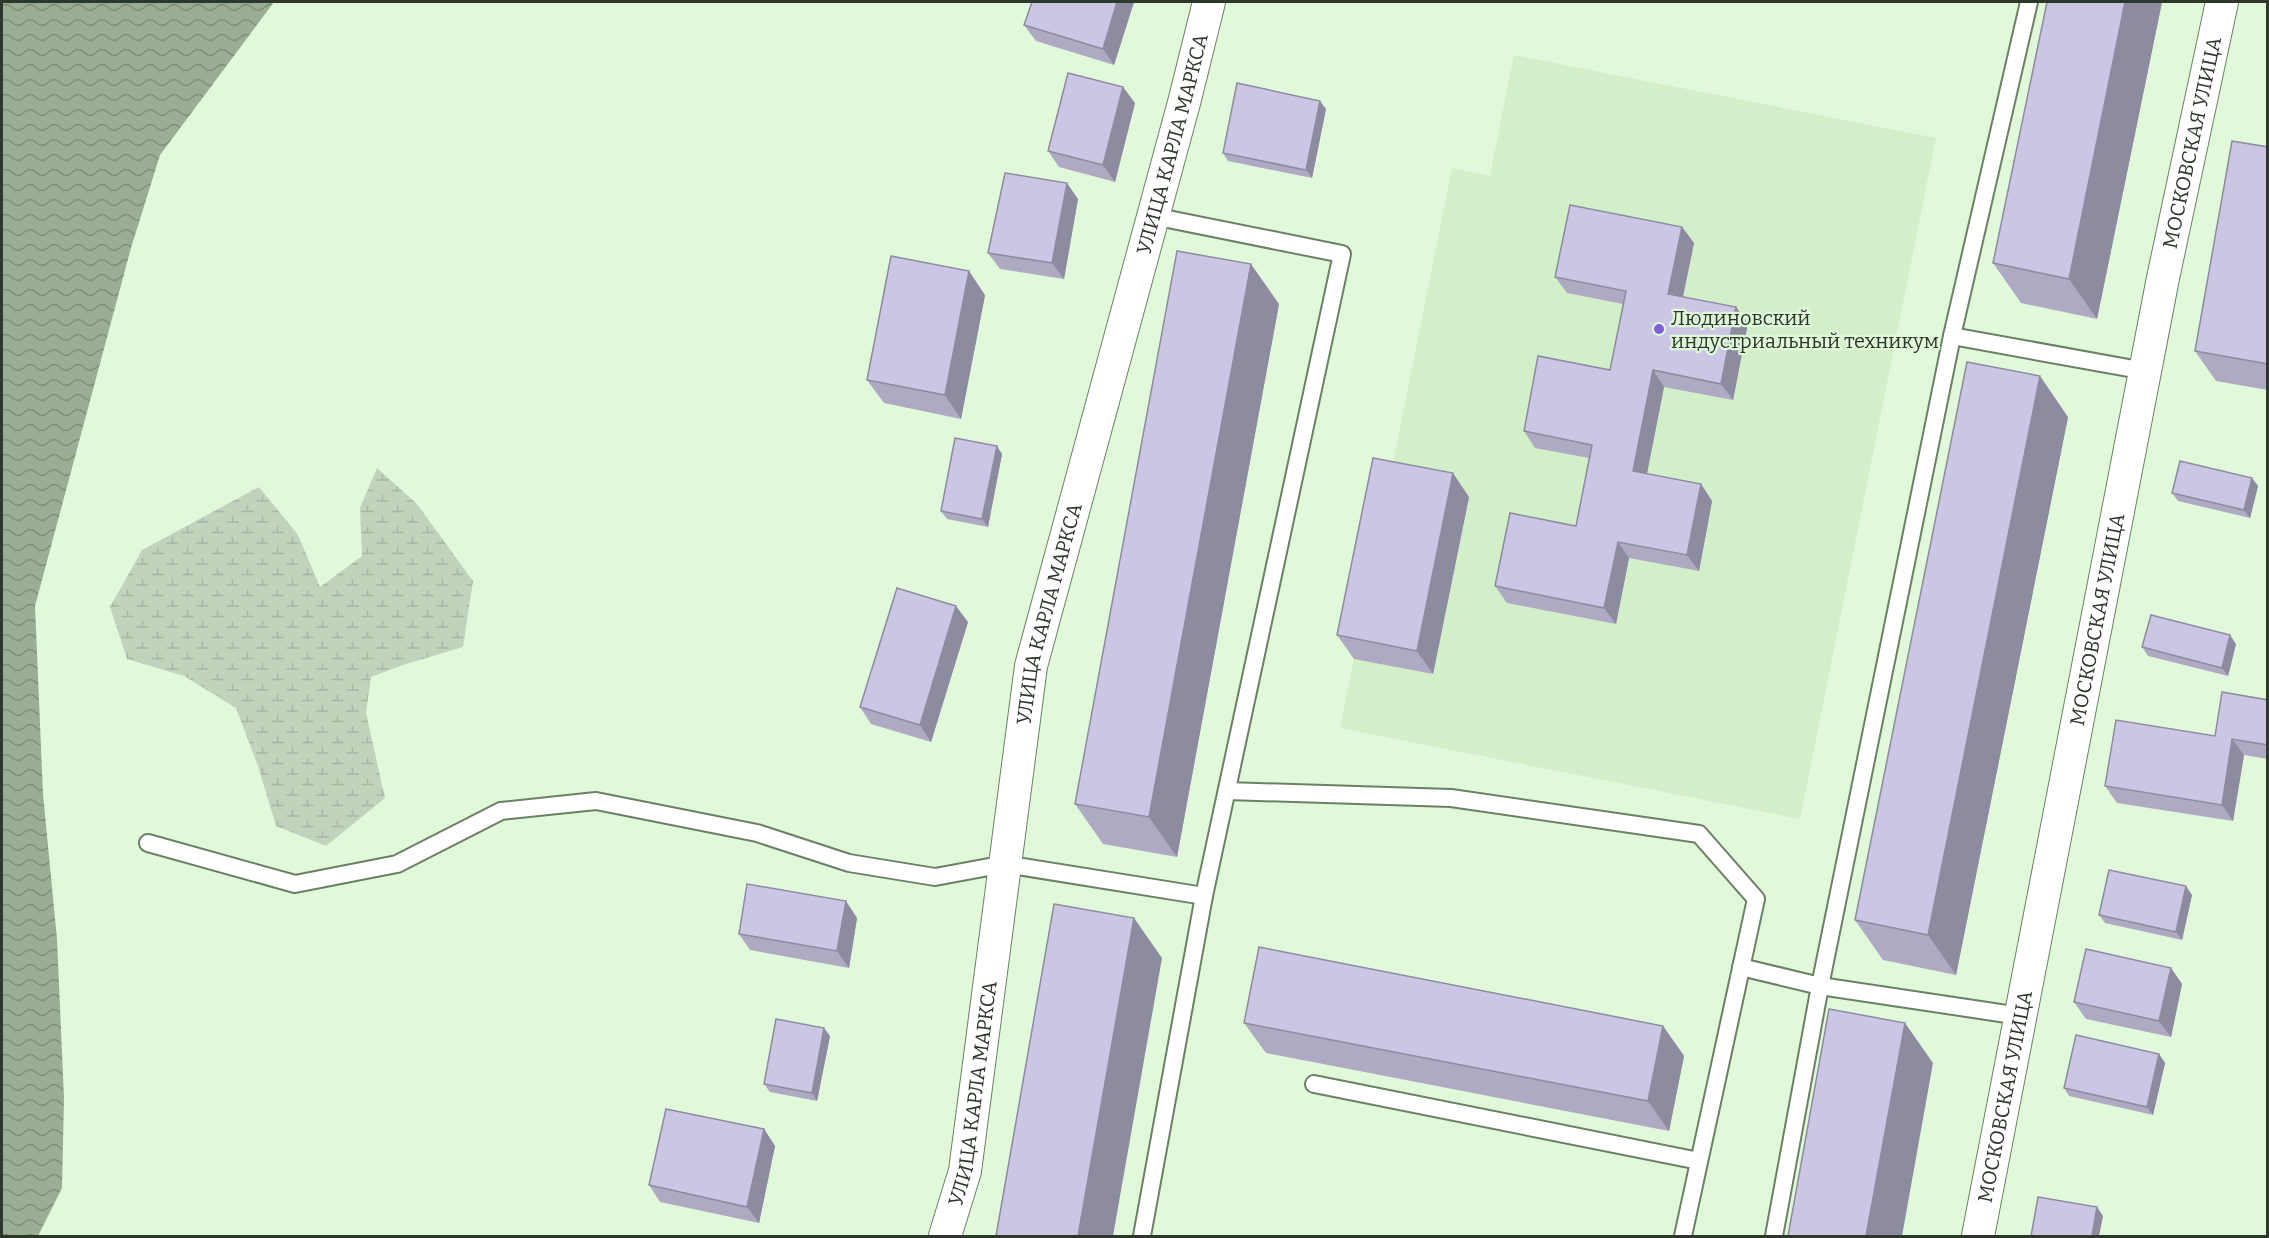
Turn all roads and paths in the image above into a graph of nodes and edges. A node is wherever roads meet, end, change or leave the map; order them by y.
1 (1209, 2) edge
2 (2029, 2) edge
3 (2222, 2) edge
4 (1153, 216) junction
5 (1952, 336) junction
6 (2145, 371) junction
7 (1227, 790) junction
8 (148, 843) dead end
9 (1005, 864) junction
10 (1204, 896) junction
11 (1741, 967) junction
12 (1820, 986) junction
13 (2020, 1016) junction
14 (1314, 1084) dead end
15 (1699, 1161) junction
16 (945, 1236) edge
17 (1142, 1236) edge
18 (1683, 1236) edge
19 (1774, 1236) edge
20 (1978, 1236) edge

1 - 4 street, УЛИЦА КАРЛА МАРКСА
2 - 5 lane
3 - 6 street, МОСКОВСКАЯ УЛИЦА
4 - 7 lane
4 - 9 street, УЛИЦА КАРЛА МАРКСА
5 - 6 lane
5 - 12 lane
6 - 13 street, МОСКОВСКАЯ УЛИЦА
7 - 10 lane
7 - 11 lane
8 - 9 lane
9 - 10 lane
9 - 16 street, УЛИЦА КАРЛА МАРКСА
10 - 17 lane
11 - 12 lane
11 - 15 lane
12 - 13 lane
12 - 19 lane
13 - 20 street, МОСКОВСКАЯ УЛИЦА
14 - 15 lane
15 - 18 lane

